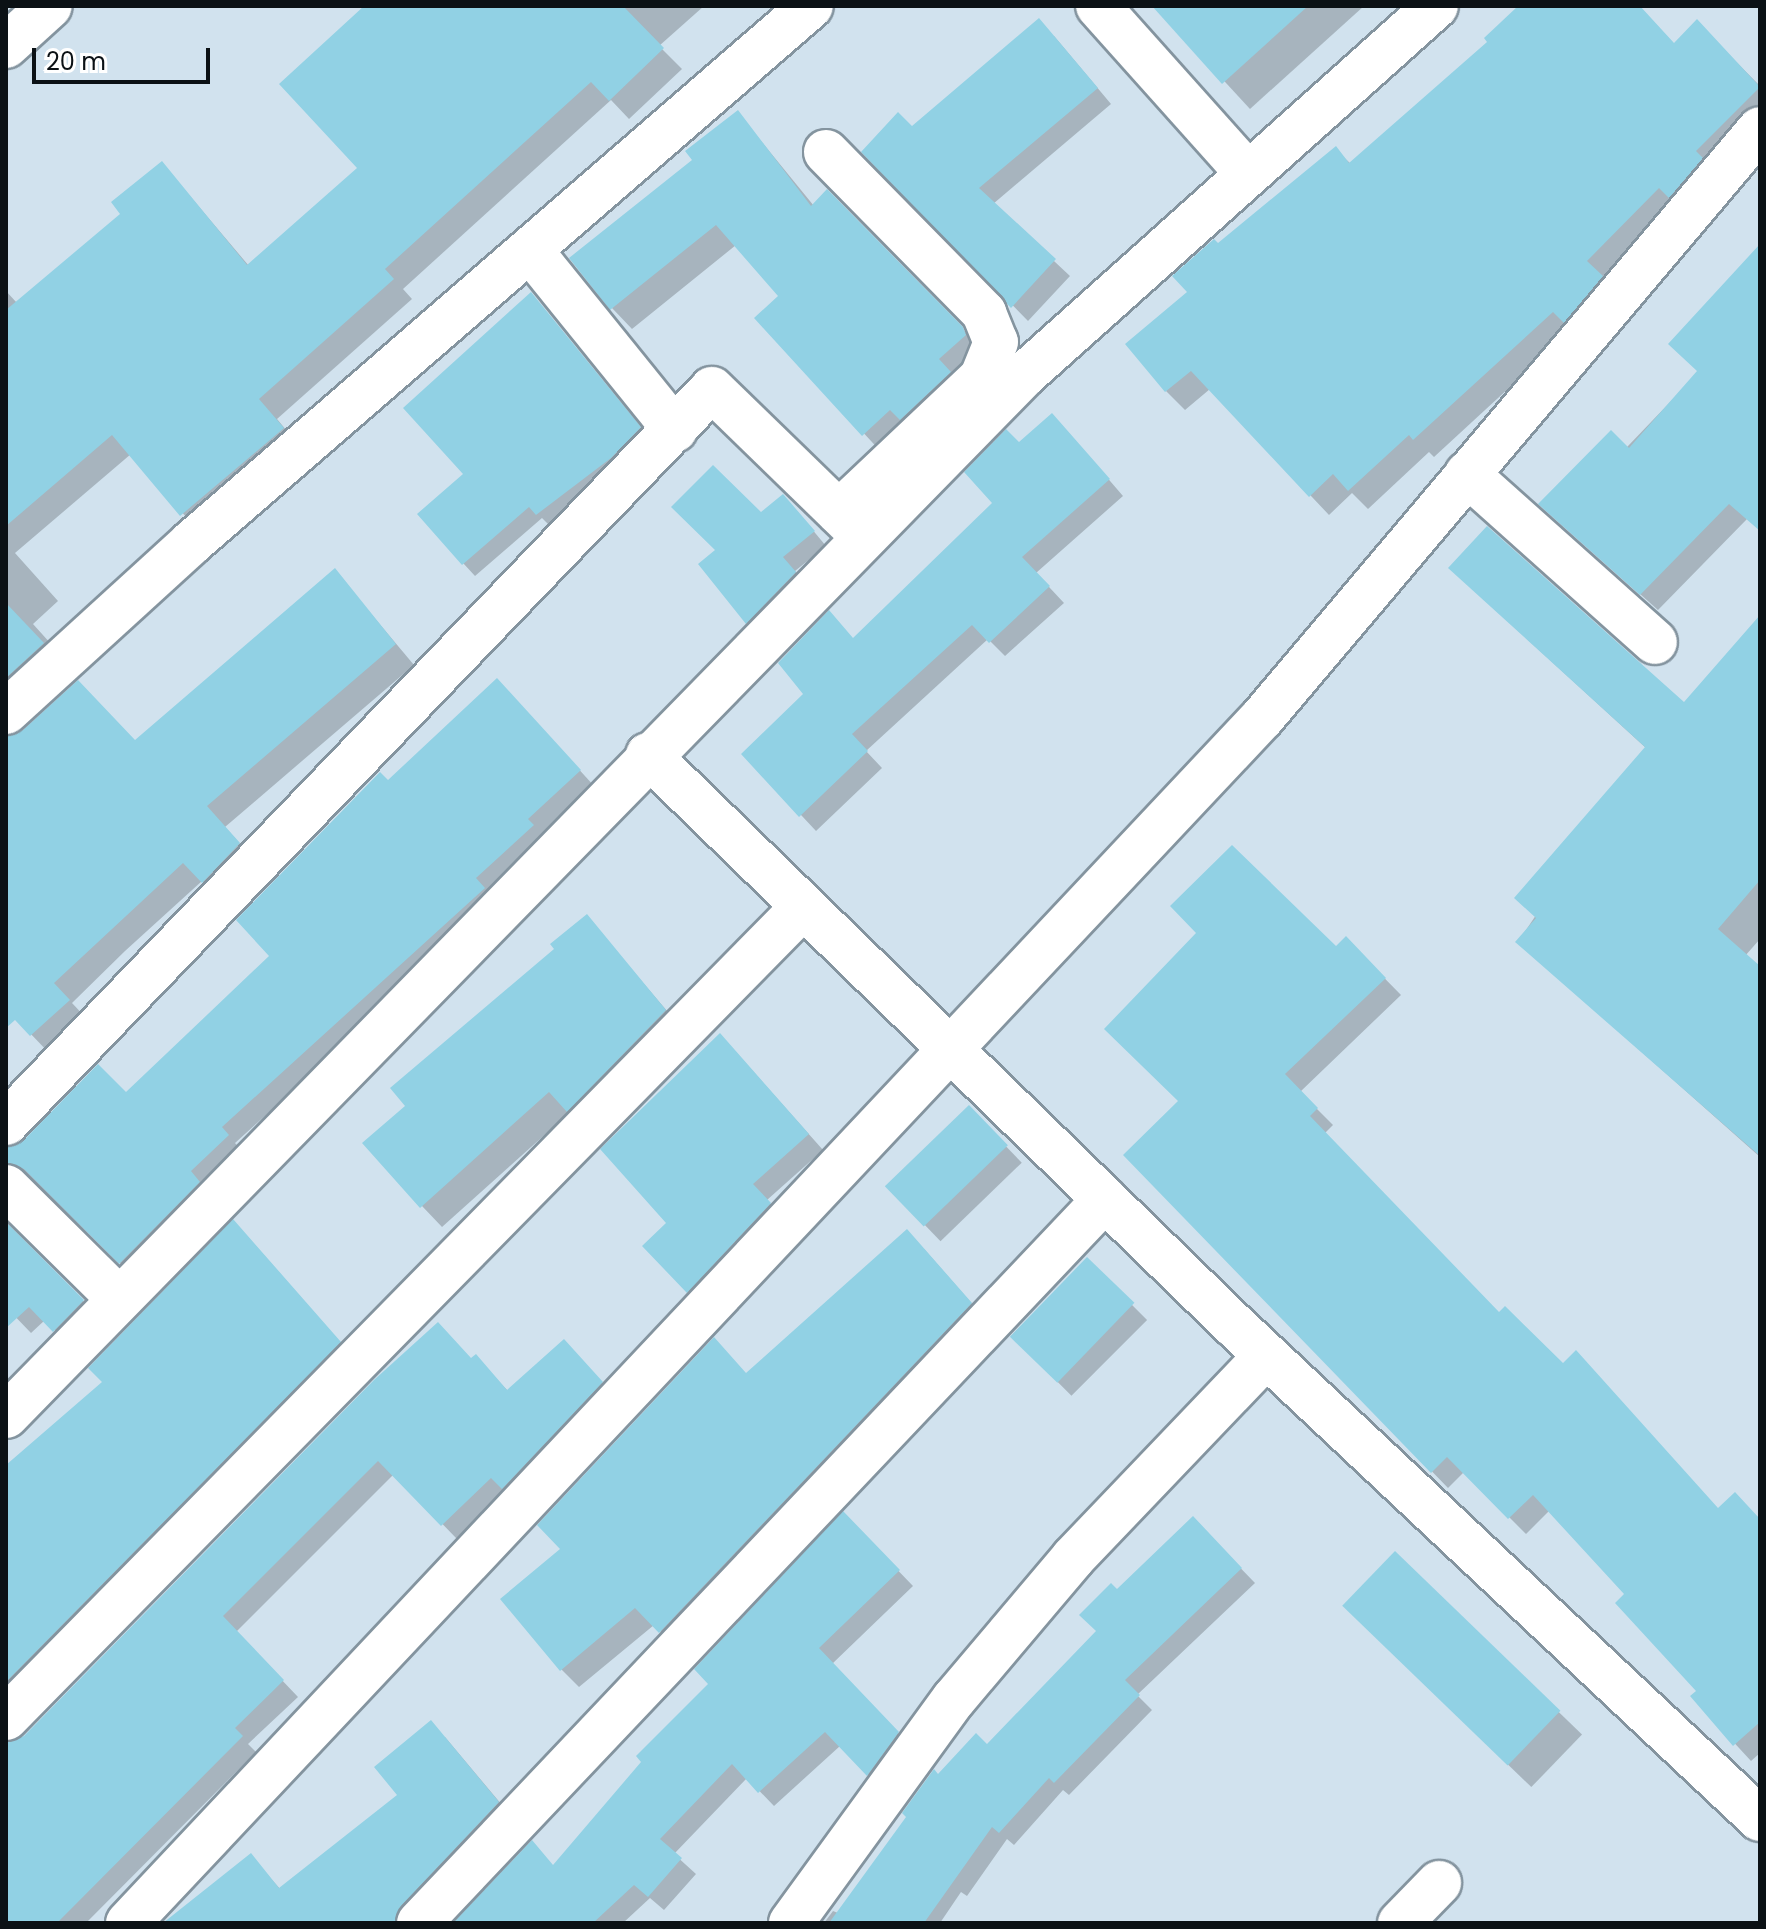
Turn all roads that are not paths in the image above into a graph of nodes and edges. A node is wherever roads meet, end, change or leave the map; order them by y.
1 (50, 6) edge
2 (811, 6) edge
3 (1098, 6) edge
4 (1436, 6) edge
5 (6, 46) edge
6 (1760, 129) edge
7 (826, 152) dead end
8 (1248, 174) junction
9 (530, 250) junction
10 (675, 430) junction
11 (1467, 474) junction
12 (851, 525) junction
13 (1655, 642) dead end
14 (6, 712) edge
15 (648, 755) junction
16 (804, 906) junction
17 (949, 1047) junction
18 (6, 1123) edge
19 (6, 1187) edge
20 (1105, 1199) junction
21 (119, 1299) junction
22 (1266, 1356) junction
23 (6, 1416) edge
24 (6, 1718) edge
25 (1760, 1819) edge
26 (1439, 1883) dead end
27 (128, 1923) edge
28 (419, 1923) edge
29 (791, 1923) edge
30 (1400, 1923) edge

1 - 5 street
2 - 9 street
3 - 8 street
4 - 8 street
6 - 11 street
7 - 12 street
8 - 12 street
9 - 10 street
9 - 14 street
10 - 12 street
10 - 18 street
11 - 13 street
11 - 17 street
12 - 15 street
15 - 16 street
15 - 21 street
16 - 17 street
16 - 24 street
17 - 20 street
17 - 27 street
19 - 21 street
20 - 22 street
20 - 28 street
21 - 23 street
22 - 25 street
22 - 29 street
26 - 30 street

